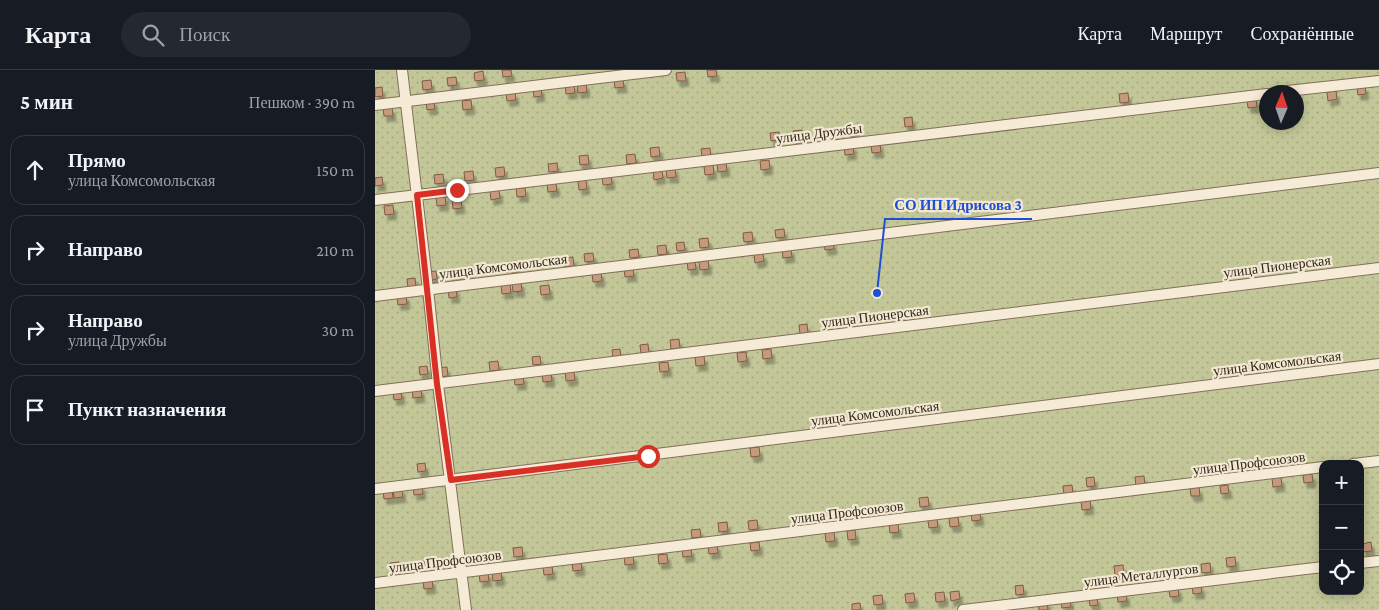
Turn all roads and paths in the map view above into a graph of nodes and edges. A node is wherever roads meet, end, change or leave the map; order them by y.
1 (402, 70) edge
2 (666, 70) edge
3 (1379, 80) edge
4 (1304, 89) edge
5 (1259, 95) edge
6 (405, 101) junction
7 (375, 105) edge
8 (1379, 173) edge
9 (417, 195) junction
10 (375, 200) edge
11 (1379, 268) edge
12 (428, 289) junction
13 (375, 296) edge
14 (1379, 364) edge
15 (437, 384) junction
16 (375, 391) edge
17 (1379, 461) edge
18 (1364, 463) edge
19 (1319, 468) edge
20 (451, 480) junction
21 (375, 490) edge
22 (1379, 561) edge
23 (1364, 563) edge
24 (1319, 567) edge
25 (461, 573) junction
26 (375, 583) edge
27 (465, 610) edge
28 (963, 610) edge

1 - 6 street
2 - 6 street
3 - 4 street
5 - 9 street, улица Дружбы
6 - 7 street
6 - 9 street
8 - 12 street, улица Комсомольская
9 - 10 street, улица Дружбы
9 - 12 street
11 - 15 street, улица Пионерская
12 - 13 street, улица Комсомольская
12 - 15 street
14 - 20 street, улица Комсомольская
15 - 16 street, улица Пионерская
15 - 20 street
17 - 18 street
19 - 25 street, улица Профсоюзов
20 - 21 street, улица Комсомольская
20 - 25 street
22 - 23 street
24 - 28 street, улица Металлургов
25 - 26 street, улица Профсоюзов
25 - 27 street

